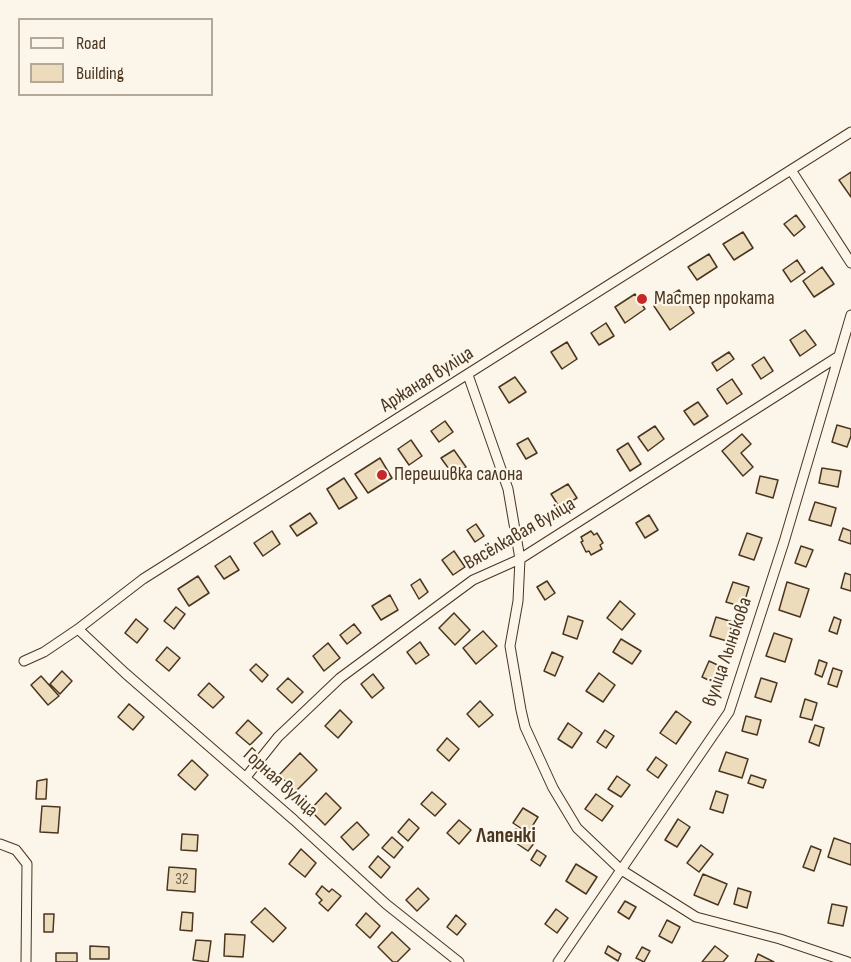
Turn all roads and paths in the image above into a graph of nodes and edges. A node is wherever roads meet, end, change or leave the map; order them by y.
1 (851, 132) edge
2 (791, 170) junction
3 (851, 263) edge
4 (851, 315) edge
5 (839, 356) junction
6 (468, 375) junction
7 (520, 559) junction
8 (78, 629) junction
9 (24, 661) dead end
10 (246, 777) junction
11 (0, 844) edge
12 (620, 869) junction
13 (26, 962) edge
14 (459, 962) edge
15 (558, 962) edge
16 (848, 962) edge

1 - 2 street, Аржаная вуліца
2 - 3 street
2 - 6 street, Аржаная вуліца
4 - 5 street, вуліца Лынькова
5 - 7 street, Вясёлкавая вуліца
5 - 12 street, вуліца Лынькова
6 - 7 street
6 - 8 street, Аржаная вуліца
7 - 10 street, Вясёлкавая вуліца
7 - 12 street
8 - 9 street, Аржаная вуліца
8 - 10 street, Горная вуліца
10 - 14 street, Горная вуліца
11 - 13 street
12 - 15 street, вуліца Лынькова
12 - 16 street

